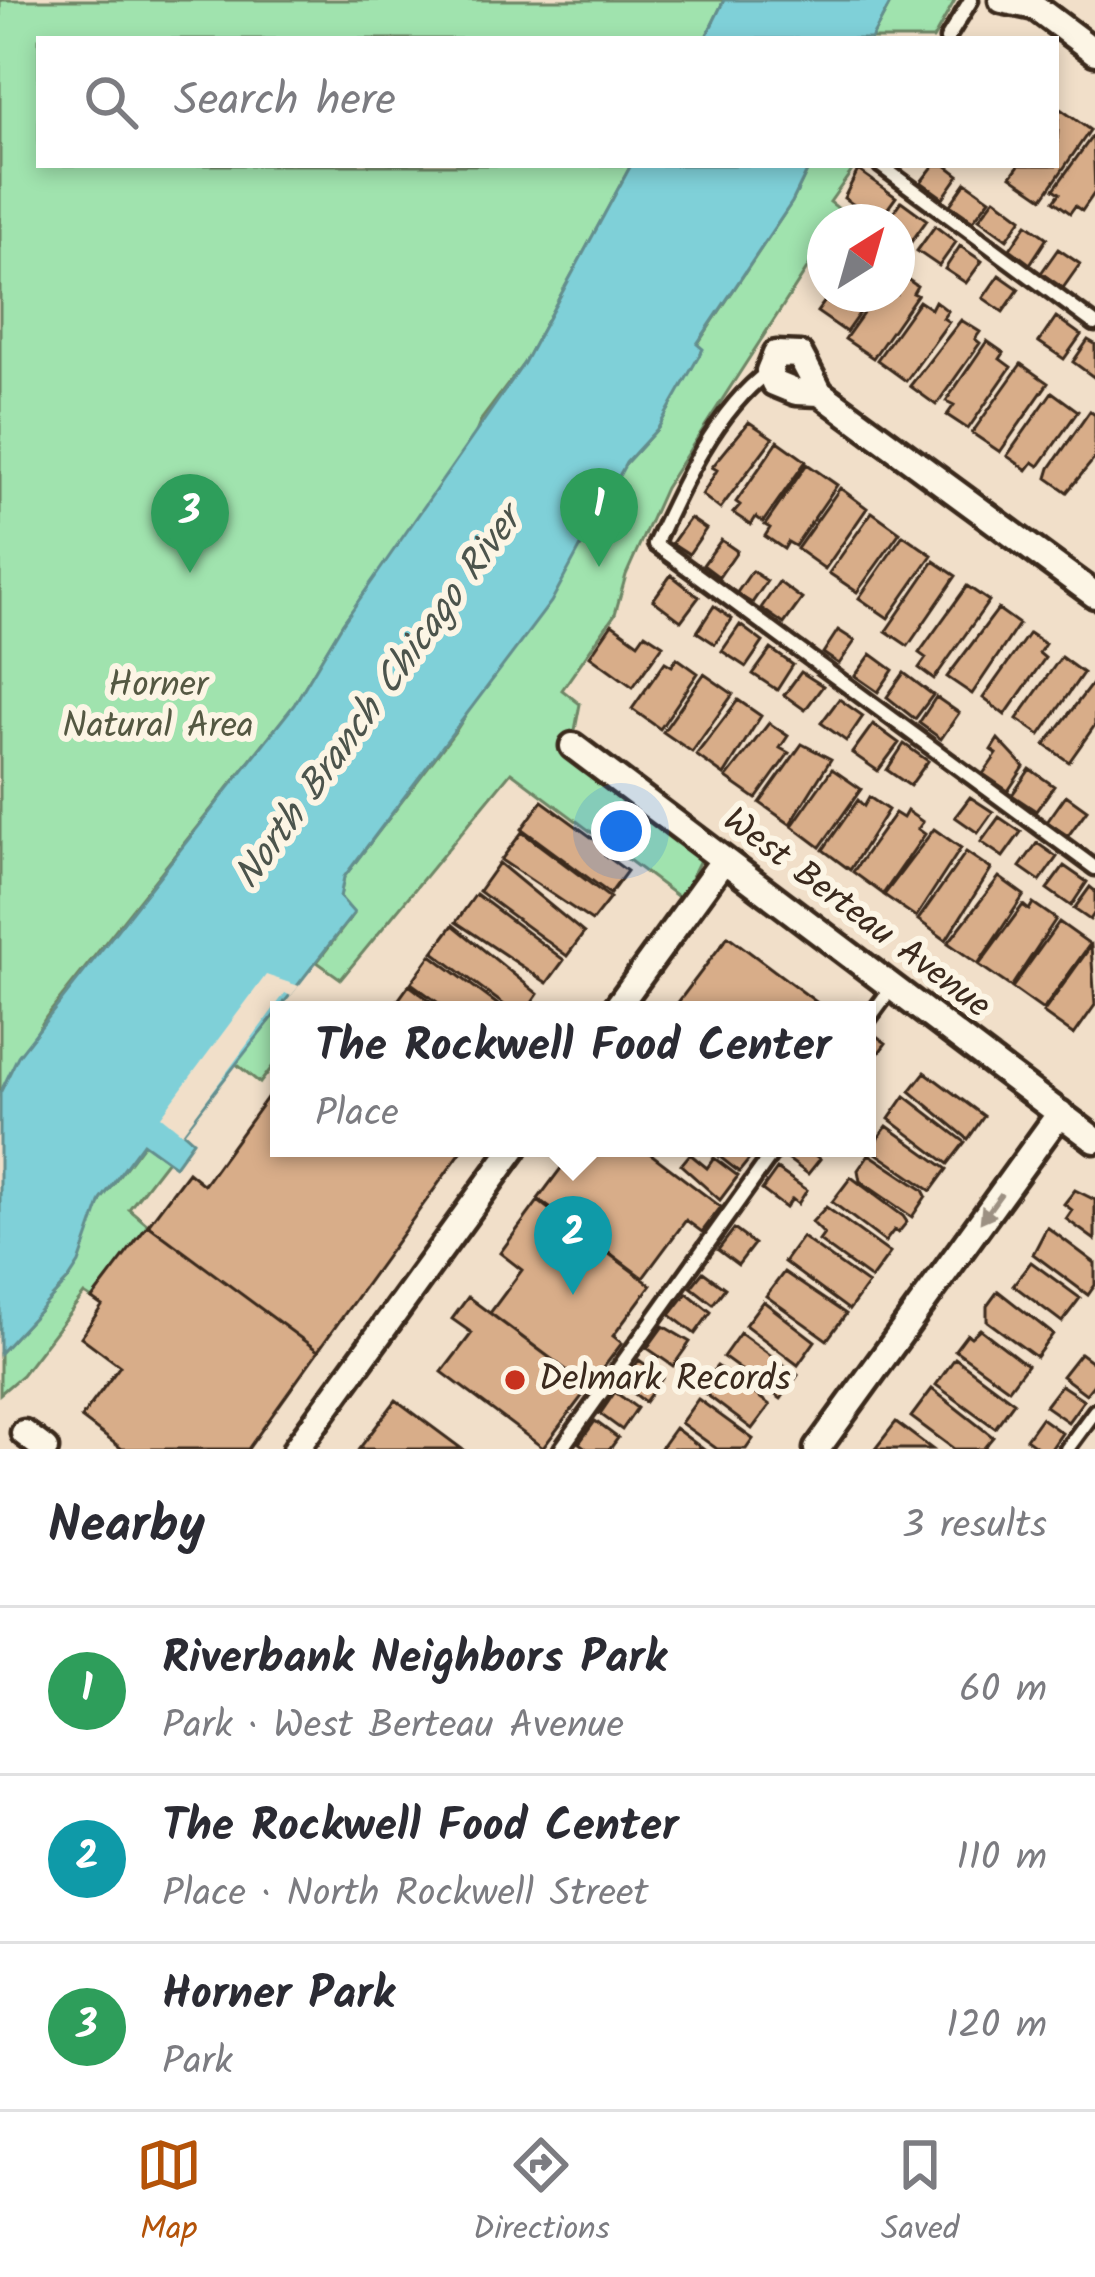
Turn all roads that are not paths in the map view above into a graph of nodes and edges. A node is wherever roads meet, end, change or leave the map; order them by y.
1 (971, 0) edge
2 (1002, 0) edge
3 (1034, 4) edge
4 (949, 36) edge
5 (1095, 52) edge
6 (884, 168) edge
7 (1095, 324) edge
8 (769, 371) junction
9 (820, 393) junction
10 (1095, 595) edge
11 (573, 746) dead end
12 (723, 861) junction
13 (1095, 868) edge
14 (892, 987) junction
15 (622, 1001) edge
16 (876, 1009) edge
17 (1060, 1113) junction
18 (1095, 1140) edge
19 (507, 1157) edge
20 (770, 1157) edge
21 (1095, 1411) edge
22 (24, 1433) dead end
23 (45, 1449) edge
24 (296, 1449) edge
25 (561, 1449) edge
26 (818, 1449) edge
27 (1067, 1449) edge

1 - 4 lane
2 - 3 street
3 - 5 street
6 - 7 lane
8 - 9 street
8 - 9 street
8 - 13 lane
9 - 10 street
11 - 12 street, West Berteau Avenue
12 - 14 street, West Berteau Avenue
12 - 15 street
14 - 16 lane
14 - 17 street, West Berteau Avenue
17 - 18 street, West Berteau Avenue
17 -> 26 street
19 - 24 street
20 - 25 lane
21 - 27 lane
22 - 23 street

